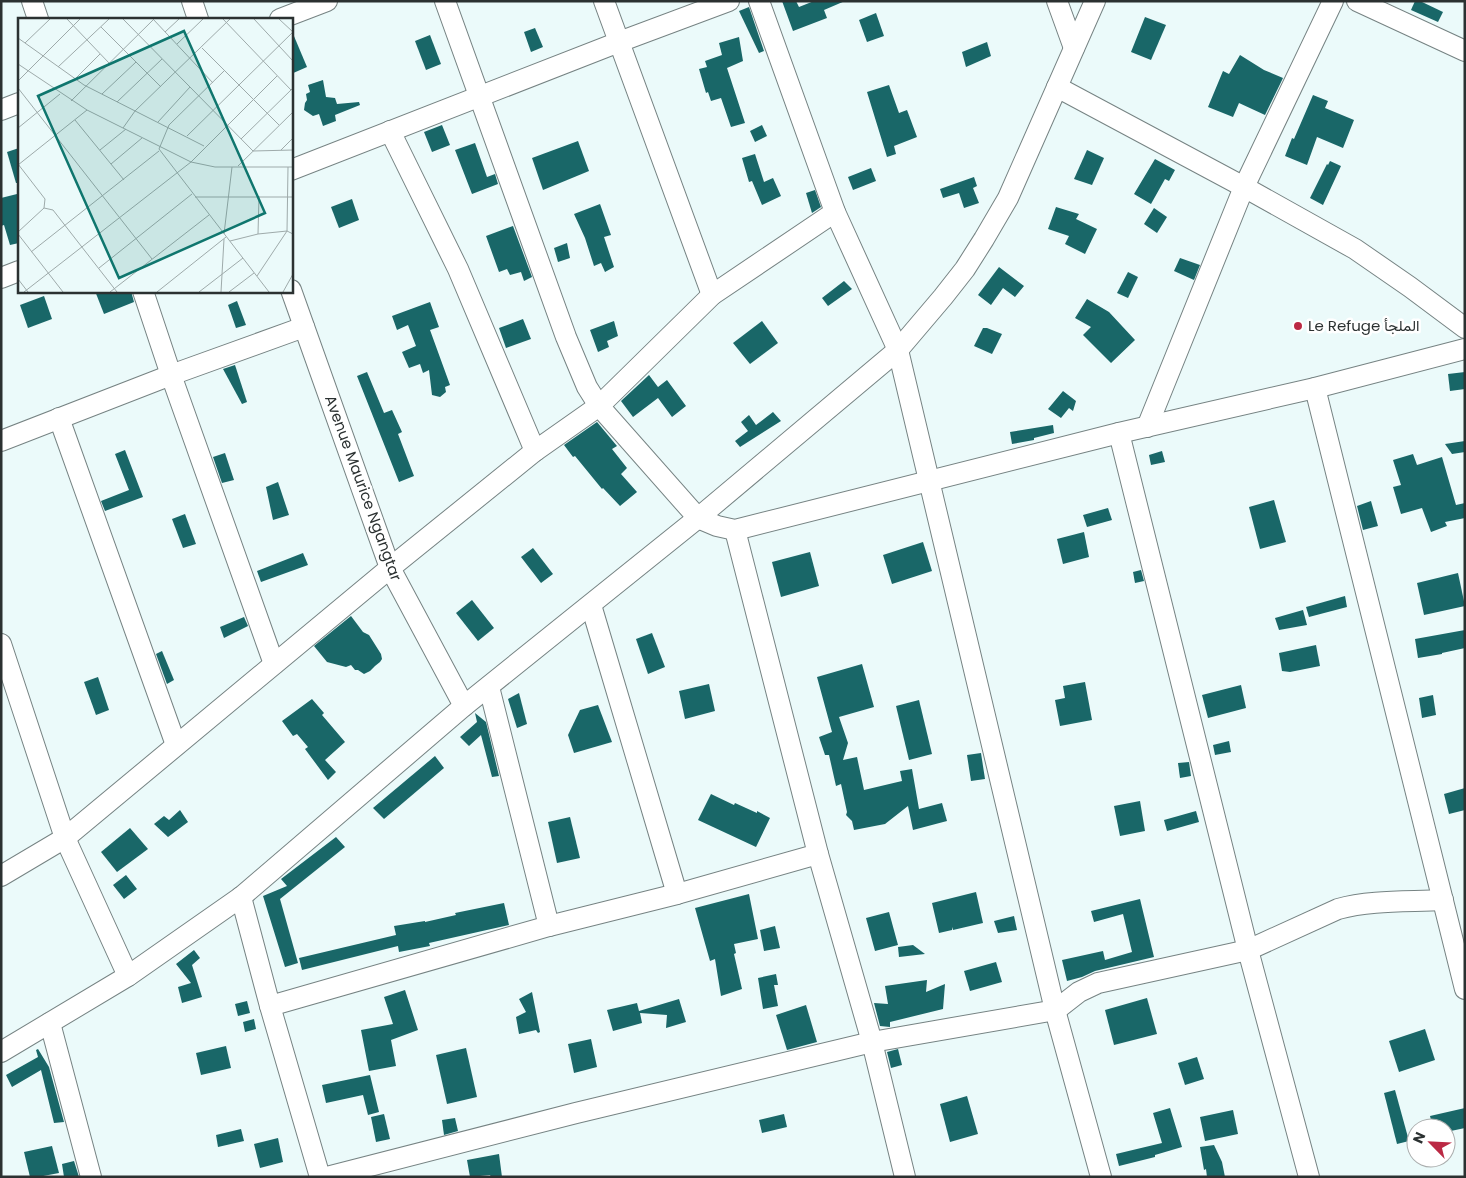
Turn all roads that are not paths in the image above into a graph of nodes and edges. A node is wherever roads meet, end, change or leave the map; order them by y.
1 (32, 1) edge
2 (192, 1) edge
3 (327, 1) edge
4 (445, 1) edge
5 (604, 1) edge
6 (729, 1) edge
7 (759, 1) edge
8 (1057, 1) edge
9 (1095, 1) edge
10 (1333, 1) edge
11 (1357, 1) edge
12 (38, 18) edge
13 (198, 18) edge
14 (283, 18) edge
15 (619, 42) junction
16 (1074, 48) junction
17 (1465, 52) edge
18 (1057, 87) junction
19 (480, 96) junction
20 (18, 103) edge
21 (1, 110) edge
22 (390, 131) junction
23 (292, 170) edge
24 (1244, 187) junction
25 (835, 212) junction
26 (18, 272) edge
27 (1, 278) edge
28 (143, 292) edge
29 (292, 292) edge
30 (712, 295) junction
31 (304, 326) junction
32 (1465, 328) edge
33 (1465, 348) edge
34 (898, 350) junction
35 (171, 375) junction
36 (1315, 388) junction
37 (599, 406) junction
38 (59, 418) junction
39 (1147, 427) junction
40 (1119, 433) junction
41 (1, 441) edge
42 (535, 451) junction
43 (930, 481) junction
44 (698, 518) junction
45 (734, 530) junction
46 (390, 568) junction
47 (591, 605) junction
48 (1, 644) edge
49 (274, 664) junction
50 (489, 687) junction
51 (464, 706) junction
52 (176, 745) junction
53 (65, 838) junction
54 (818, 854) junction
55 (1, 876) edge
56 (678, 894) junction
57 (241, 897) junction
58 (1443, 900) junction
59 (549, 926) junction
60 (1248, 950) junction
61 (128, 976) junction
62 (1465, 989) edge
63 (270, 1006) junction
64 (1055, 1010) junction
65 (50, 1023) junction
66 (872, 1042) junction
67 (1, 1052) edge
68 (92, 1177) edge
69 (320, 1177) edge
70 (327, 1177) edge
71 (904, 1177) edge
72 (1102, 1177) edge
73 (1309, 1177) edge

1 - 12 street
2 - 13 street
3 - 14 street
4 - 19 street
5 - 15 street
6 - 15 street
7 - 25 street
8 - 16 street
9 - 16 street
10 - 24 street
11 - 17 street
15 - 19 street
15 - 30 street
16 - 18 street
18 - 24 street
18 - 34 street
19 - 22 street
19 - 37 street
20 - 21 street
22 - 23 street
22 - 42 street
24 - 32 street
24 - 39 street
25 - 30 street
25 - 34 street
26 - 27 street
28 - 35 street
29 - 31 street, Avenue Maurice Ngangtar
30 - 37 street
31 - 35 street
31 - 46 street, Avenue Maurice Ngangtar
33 - 36 street
34 - 43 street
34 - 44 street
35 - 38 street
35 - 49 street
36 - 39 street
36 - 58 street
37 - 42 street
37 - 44 street
38 - 41 street
38 - 52 street
39 - 40 street
40 - 43 street
40 - 60 street
42 - 46 street
43 - 45 street
43 - 64 street
44 - 45 street
44 - 47 street
45 - 54 street
46 - 49 street
46 - 51 street, Avenue Maurice Ngangtar
47 - 50 street
47 - 56 street
48 - 53 street
49 - 52 street
50 - 51 street
50 - 59 street
51 - 57 street
52 - 53 street
53 - 55 street
53 - 61 street
54 - 56 street
54 - 66 street
56 - 59 street
57 - 61 street
57 - 63 street
58 - 60 street
58 - 62 street
59 - 63 street
60 - 64 street
60 - 73 street
61 - 65 street
63 - 69 street
64 - 66 street
64 - 72 street
65 - 67 street
65 - 68 street
66 - 70 street
66 - 71 street

